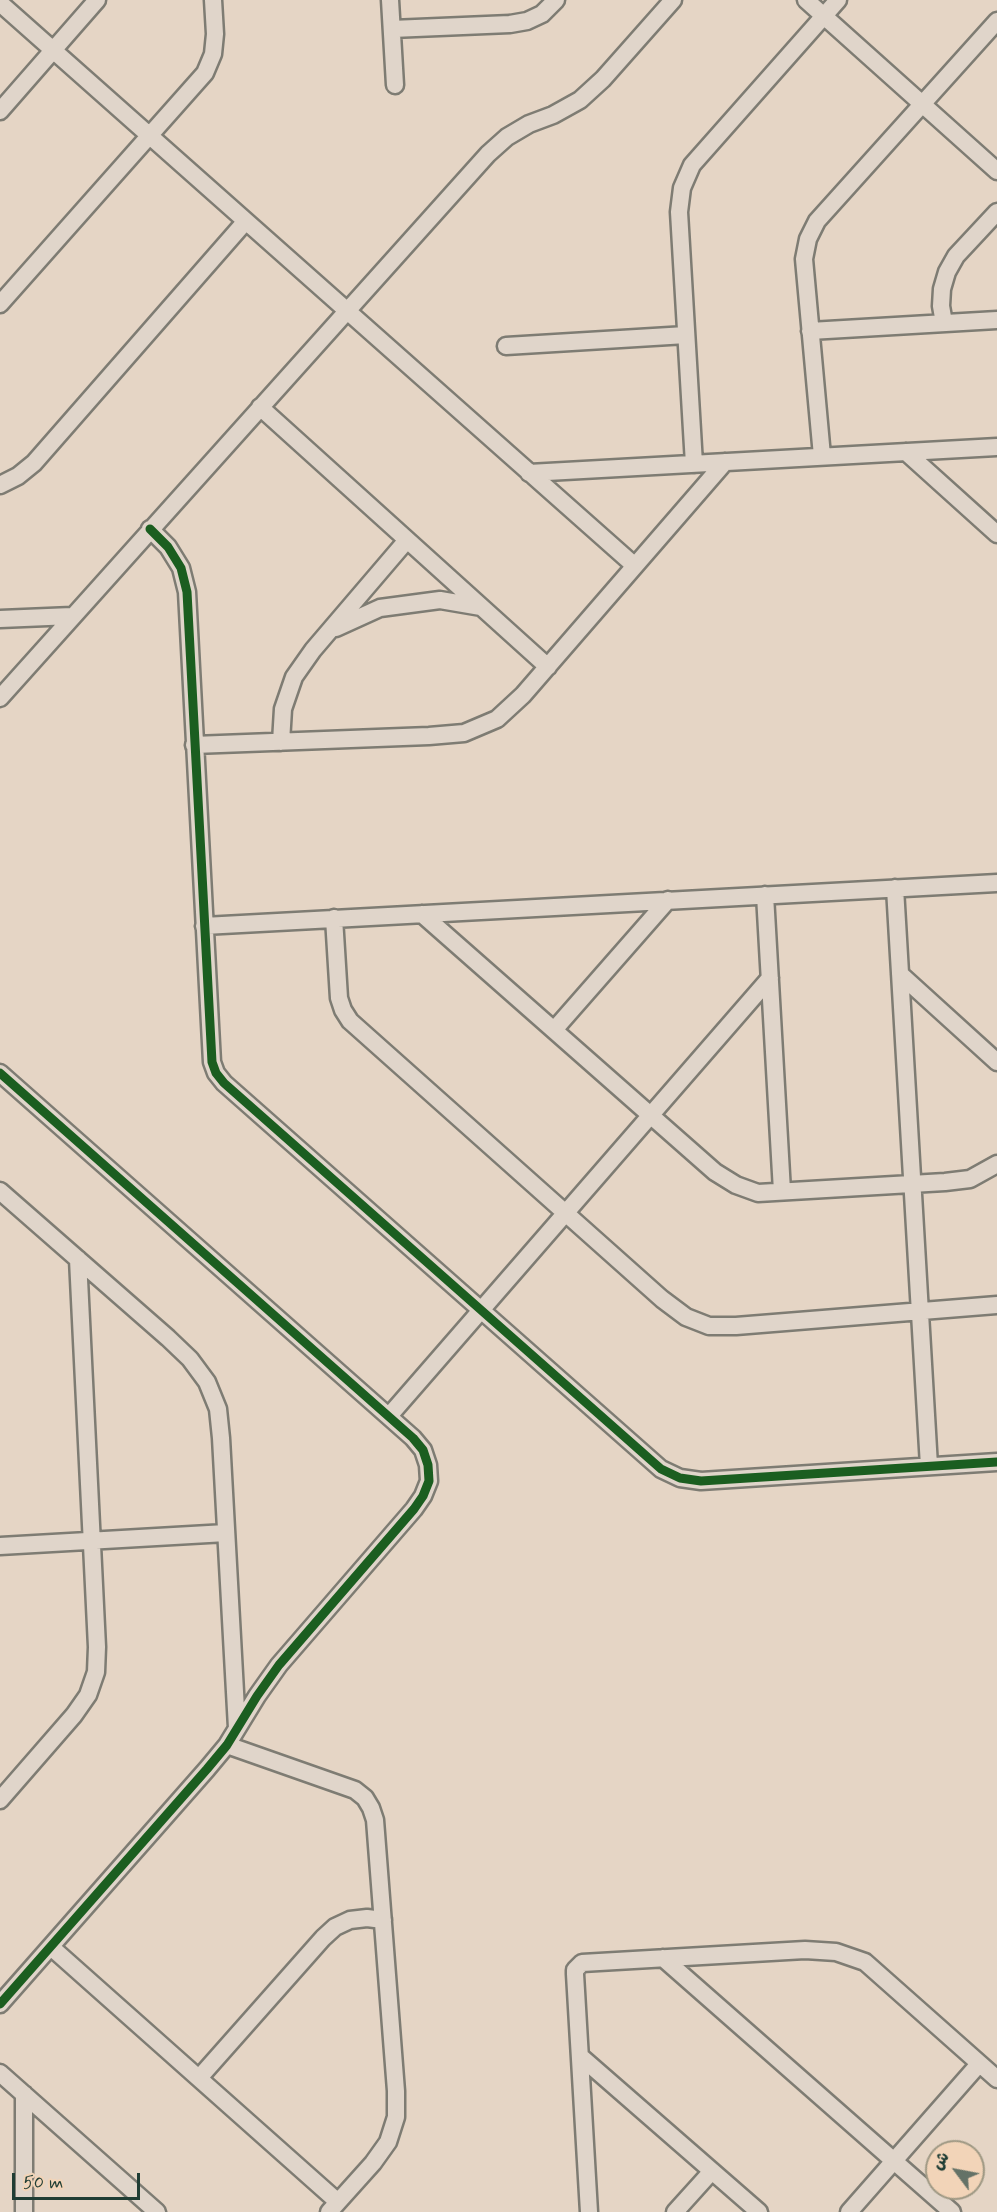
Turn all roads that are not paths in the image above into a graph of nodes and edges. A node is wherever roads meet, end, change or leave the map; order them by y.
1 (97, 0) edge
2 (213, 0) edge
3 (390, 0) edge
4 (556, 0) edge
5 (673, 0) edge
6 (806, 0) edge
7 (838, 0) edge
8 (0, 3) edge
9 (824, 16) junction
10 (997, 21) edge
11 (392, 28) junction
12 (53, 50) junction
13 (395, 85) dead end
14 (922, 104) junction
15 (0, 111) edge
16 (149, 137) junction
17 (997, 171) edge
18 (997, 212) edge
19 (245, 222) junction
20 (0, 304) edge
21 (345, 312) junction
22 (997, 320) edge
23 (944, 323) junction
24 (810, 331) junction
25 (686, 335) junction
26 (506, 346) dead end
27 (260, 407) junction
28 (997, 447) edge
29 (906, 452) junction
30 (822, 456) junction
31 (725, 462) junction
32 (694, 464) junction
33 (529, 473) junction
34 (0, 484) edge
35 (150, 529) junction
36 (997, 534) edge
37 (407, 540) junction
38 (635, 566) junction
39 (482, 608) junction
40 (72, 616) junction
41 (0, 620) edge
42 (329, 632) junction
43 (548, 667) junction
44 (0, 698) edge
45 (281, 742) junction
46 (194, 745) junction
47 (997, 882) edge
48 (895, 888) junction
49 (765, 895) junction
50 (668, 900) junction
51 (422, 914) junction
52 (334, 918) junction
53 (204, 926) junction
54 (900, 974) junction
55 (770, 978) junction
56 (554, 1030) junction
57 (997, 1062) edge
58 (0, 1073) edge
59 (650, 1115) junction
60 (997, 1164) edge
61 (913, 1184) junction
62 (0, 1191) edge
63 (782, 1191) junction
64 (565, 1213) junction
65 (78, 1259) junction
66 (997, 1305) edge
67 (481, 1310) junction
68 (920, 1311) junction
69 (388, 1416) junction
70 (997, 1462) edge
71 (929, 1466) junction
72 (226, 1533) junction
73 (90, 1540) junction
74 (0, 1546) edge
75 (237, 1728) junction
76 (226, 1745) junction
77 (0, 1800) edge
78 (383, 1920) junction
79 (51, 1947) junction
80 (663, 1958) junction
81 (0, 2004) edge
82 (580, 2056) junction
83 (979, 2064) junction
84 (0, 2073) edge
85 (199, 2078) junction
86 (997, 2079) edge
87 (24, 2094) junction
88 (894, 2161) junction
89 (712, 2171) junction
90 (333, 2207) edge
91 (152, 2210) edge
92 (24, 2212) edge
93 (589, 2212) edge
94 (675, 2212) edge
95 (759, 2212) edge
96 (849, 2212) edge
97 (952, 2212) edge

1 - 12 street
2 - 16 street
3 - 11 street
4 - 11 street
5 - 21 street
6 - 9 street
7 - 9 street
8 - 12 street
9 - 14 street
9 - 25 street
10 - 14 street
11 - 13 street
12 - 15 street
12 - 16 street
14 - 17 street
14 - 24 street
16 - 19 street
16 - 20 street
18 - 23 street
19 - 21 street
19 - 34 street
21 - 27 street
21 - 33 street
22 - 23 street
23 - 24 street
24 - 30 street
25 - 26 street
25 - 32 street
27 - 35 street
27 - 37 street
28 - 29 street
29 - 30 street
29 - 36 street
30 - 31 street
31 - 32 street
31 - 38 street
32 - 33 street
33 - 38 street
35 - 40 street
35 - 46 street
37 - 39 street
37 - 42 street
38 - 43 street
39 - 42 street
39 - 43 street
40 - 41 street
40 - 44 street
42 - 45 street
43 - 45 street
45 - 46 street
46 - 53 street
47 - 48 street
48 - 49 street
48 - 54 street
49 - 50 street
49 - 55 street
50 - 51 street
50 - 56 street
51 - 52 street
51 - 56 street
52 - 53 street
52 - 64 street
53 - 67 street
54 - 57 street
54 - 61 street
55 - 59 street
55 - 63 street
56 - 59 street
58 - 69 street
59 - 63 street
59 - 64 street
60 - 61 street
61 - 63 street
61 - 68 street
62 - 65 street
64 - 67 street
64 - 68 street
65 - 72 street
65 - 73 street
66 - 68 street
67 - 69 street
67 - 71 street
68 - 71 street
69 - 75 street
70 - 71 street
72 - 73 street
72 - 75 street
73 - 74 street
73 - 77 street
75 - 76 street
76 - 78 street
76 - 79 street
78 - 85 street
78 - 90 street
79 - 81 street
79 - 85 street
80 - 82 street
80 - 83 street
80 - 88 street
82 - 89 street
82 - 93 street
83 - 86 street
83 - 88 street
84 - 87 street
85 - 90 street
87 - 91 street
87 - 92 street
88 - 96 street
88 - 97 street
89 - 94 street
89 - 95 street

